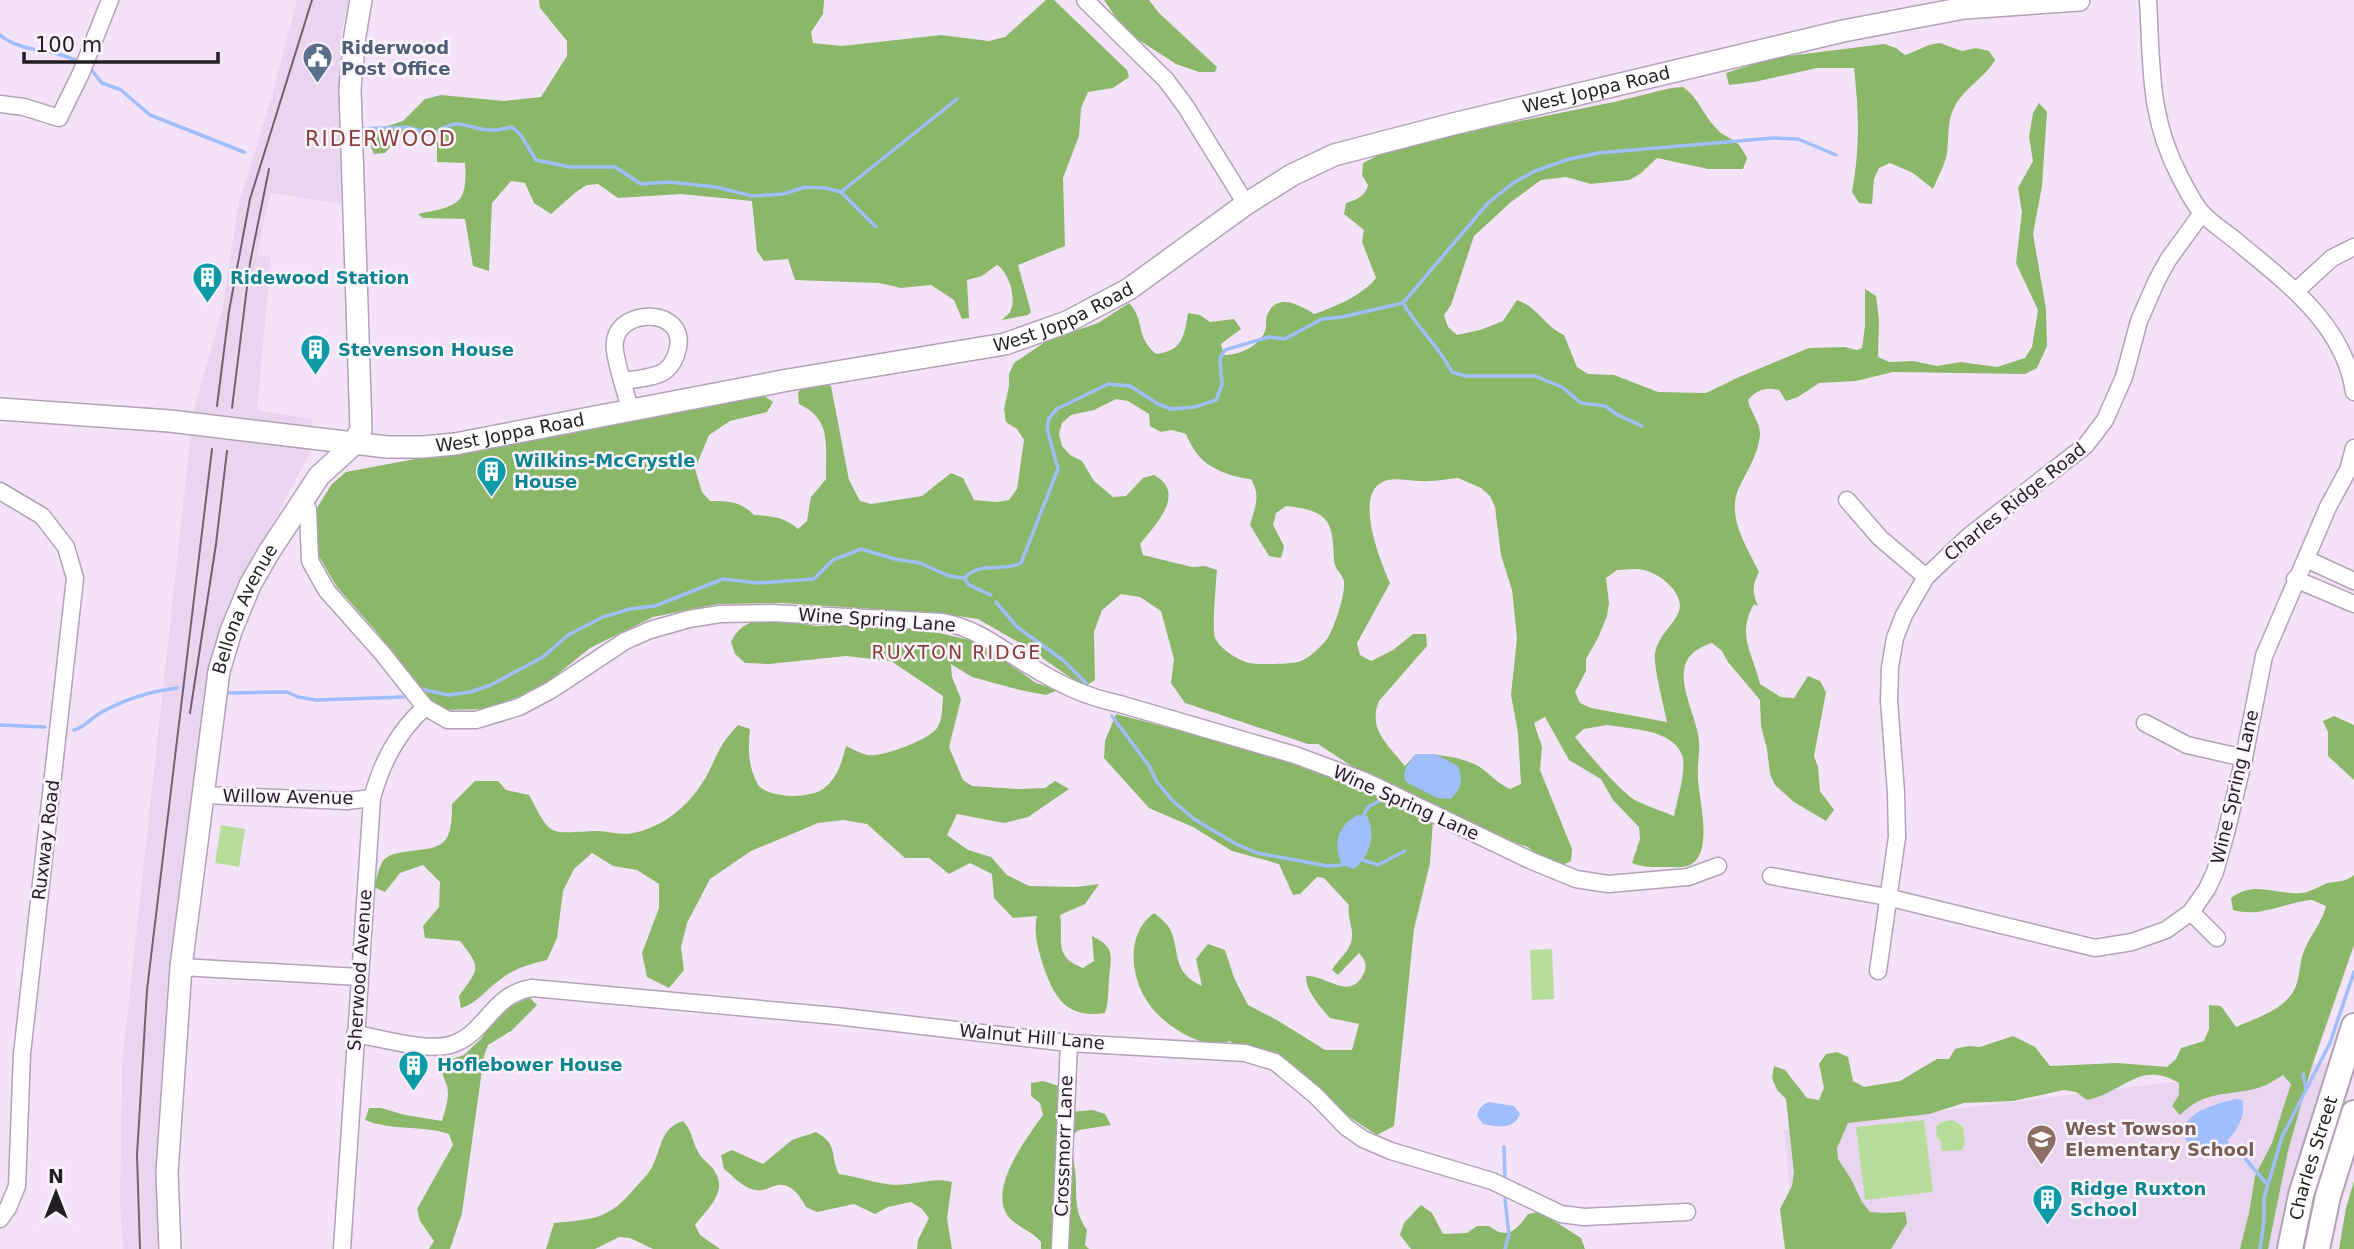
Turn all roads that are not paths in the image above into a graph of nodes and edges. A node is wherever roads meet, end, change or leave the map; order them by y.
1 (110, 0) edge
2 (361, 0) edge
3 (1085, 0) edge
4 (2080, 0) edge
5 (2148, 0) edge
6 (0, 104) edge
7 (1246, 204) junction
8 (2202, 213) junction
9 (2354, 247) edge
10 (2296, 291) junction
11 (623, 382) junction
12 (2354, 392) edge
13 (0, 409) edge
14 (630, 409) junction
15 (354, 444) junction
16 (2354, 448) edge
17 (0, 491) edge
18 (1847, 500) dead end
19 (301, 501) junction
20 (2306, 559) junction
21 (1926, 577) junction
22 (2295, 579) junction
23 (2354, 581) edge
24 (2354, 604) edge
25 (425, 708) junction
26 (2145, 723) dead end
27 (2244, 758) junction
28 (204, 795) junction
29 (372, 798) junction
30 (1718, 866) dead end
31 (1771, 876) dead end
32 (1887, 897) junction
33 (2191, 912) junction
34 (2217, 938) dead end
35 (181, 967) junction
36 (1878, 971) dead end
37 (359, 977) junction
38 (2354, 1026) edge
39 (355, 1034) junction
40 (1069, 1043) junction
41 (2354, 1113) edge
42 (1687, 1212) dead end
43 (0, 1219) edge
44 (170, 1249) edge
45 (342, 1249) edge
46 (1060, 1249) edge
47 (2290, 1249) edge
48 (2317, 1249) edge

1 - 6 street
2 - 15 street
3 - 7 street
4 - 7 street, West Joppa Road
5 - 8 street
7 - 14 street, West Joppa Road
8 - 10 street
8 - 21 street, Charles Ridge Road
9 - 10 street
10 - 12 street
11 - 11 street
11 - 14 street
13 - 15 street, West Joppa Road
14 - 15 street, West Joppa Road
15 - 19 street, Bellona Avenue
16 - 20 street, Wine Spring Lane
17 - 43 street, Ruxway Road
18 - 21 street
19 - 25 street
19 - 28 street, Bellona Avenue
20 - 22 street, Wine Spring Lane
20 - 23 street
21 - 32 street, Charles Ridge Road
22 - 24 street
22 - 27 street, Wine Spring Lane
25 - 29 street, Sherwood Avenue
25 - 30 street, Wine Spring Lane
26 - 27 street
27 - 33 street, Wine Spring Lane
28 - 29 street, Willow Avenue
28 - 35 street, Bellona Avenue
29 - 37 street, Sherwood Avenue
31 - 32 street, Wine Spring Lane
32 - 33 street, Wine Spring Lane
32 - 36 street, Charles Ridge Road
33 - 34 street
35 - 37 street
35 - 44 street, Bellona Avenue
37 - 39 street, Sherwood Avenue
38 - 47 main road, Charles Street
39 - 40 street, Walnut Hill Lane
39 - 45 street, Sherwood Avenue
40 - 42 street, Walnut Hill Lane
40 - 46 street, Crossmorr Lane
41 - 48 main road, Charles Street

